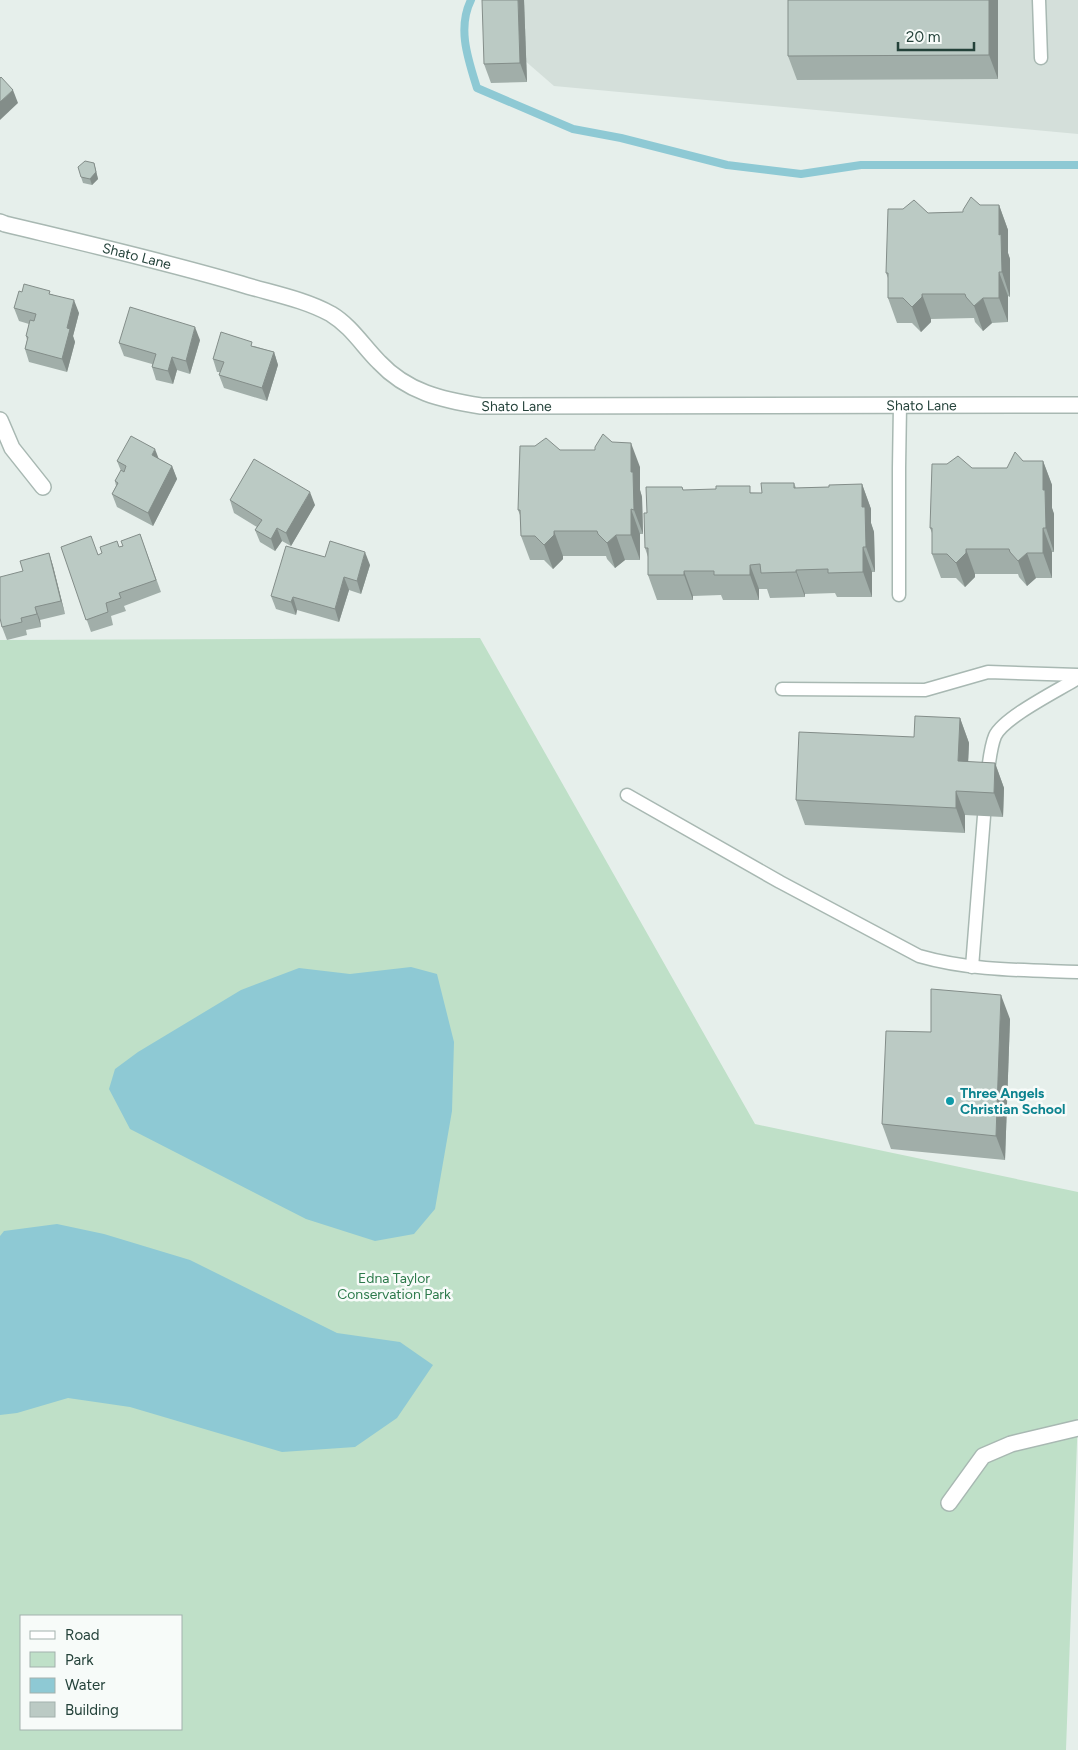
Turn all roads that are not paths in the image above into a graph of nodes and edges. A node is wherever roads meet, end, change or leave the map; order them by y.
1 (1039, 0) edge
2 (1041, 58) dead end
3 (0, 222) edge
4 (900, 405) junction
5 (1078, 405) edge
6 (0, 420) edge
7 (43, 487) dead end
8 (899, 595) dead end
9 (1078, 677) edge
10 (782, 689) dead end
11 (985, 787) edge
12 (626, 795) dead end
13 (984, 816) edge
14 (972, 967) junction
15 (1078, 972) edge
16 (1078, 1428) edge
17 (949, 1503) dead end

1 - 2 lane
3 - 4 street, Shato Lane
4 - 5 street, Shato Lane
4 - 8 lane
6 - 7 street
9 - 10 lane
9 - 11 lane
12 - 14 lane
13 - 14 lane
14 - 15 lane
16 - 17 street

